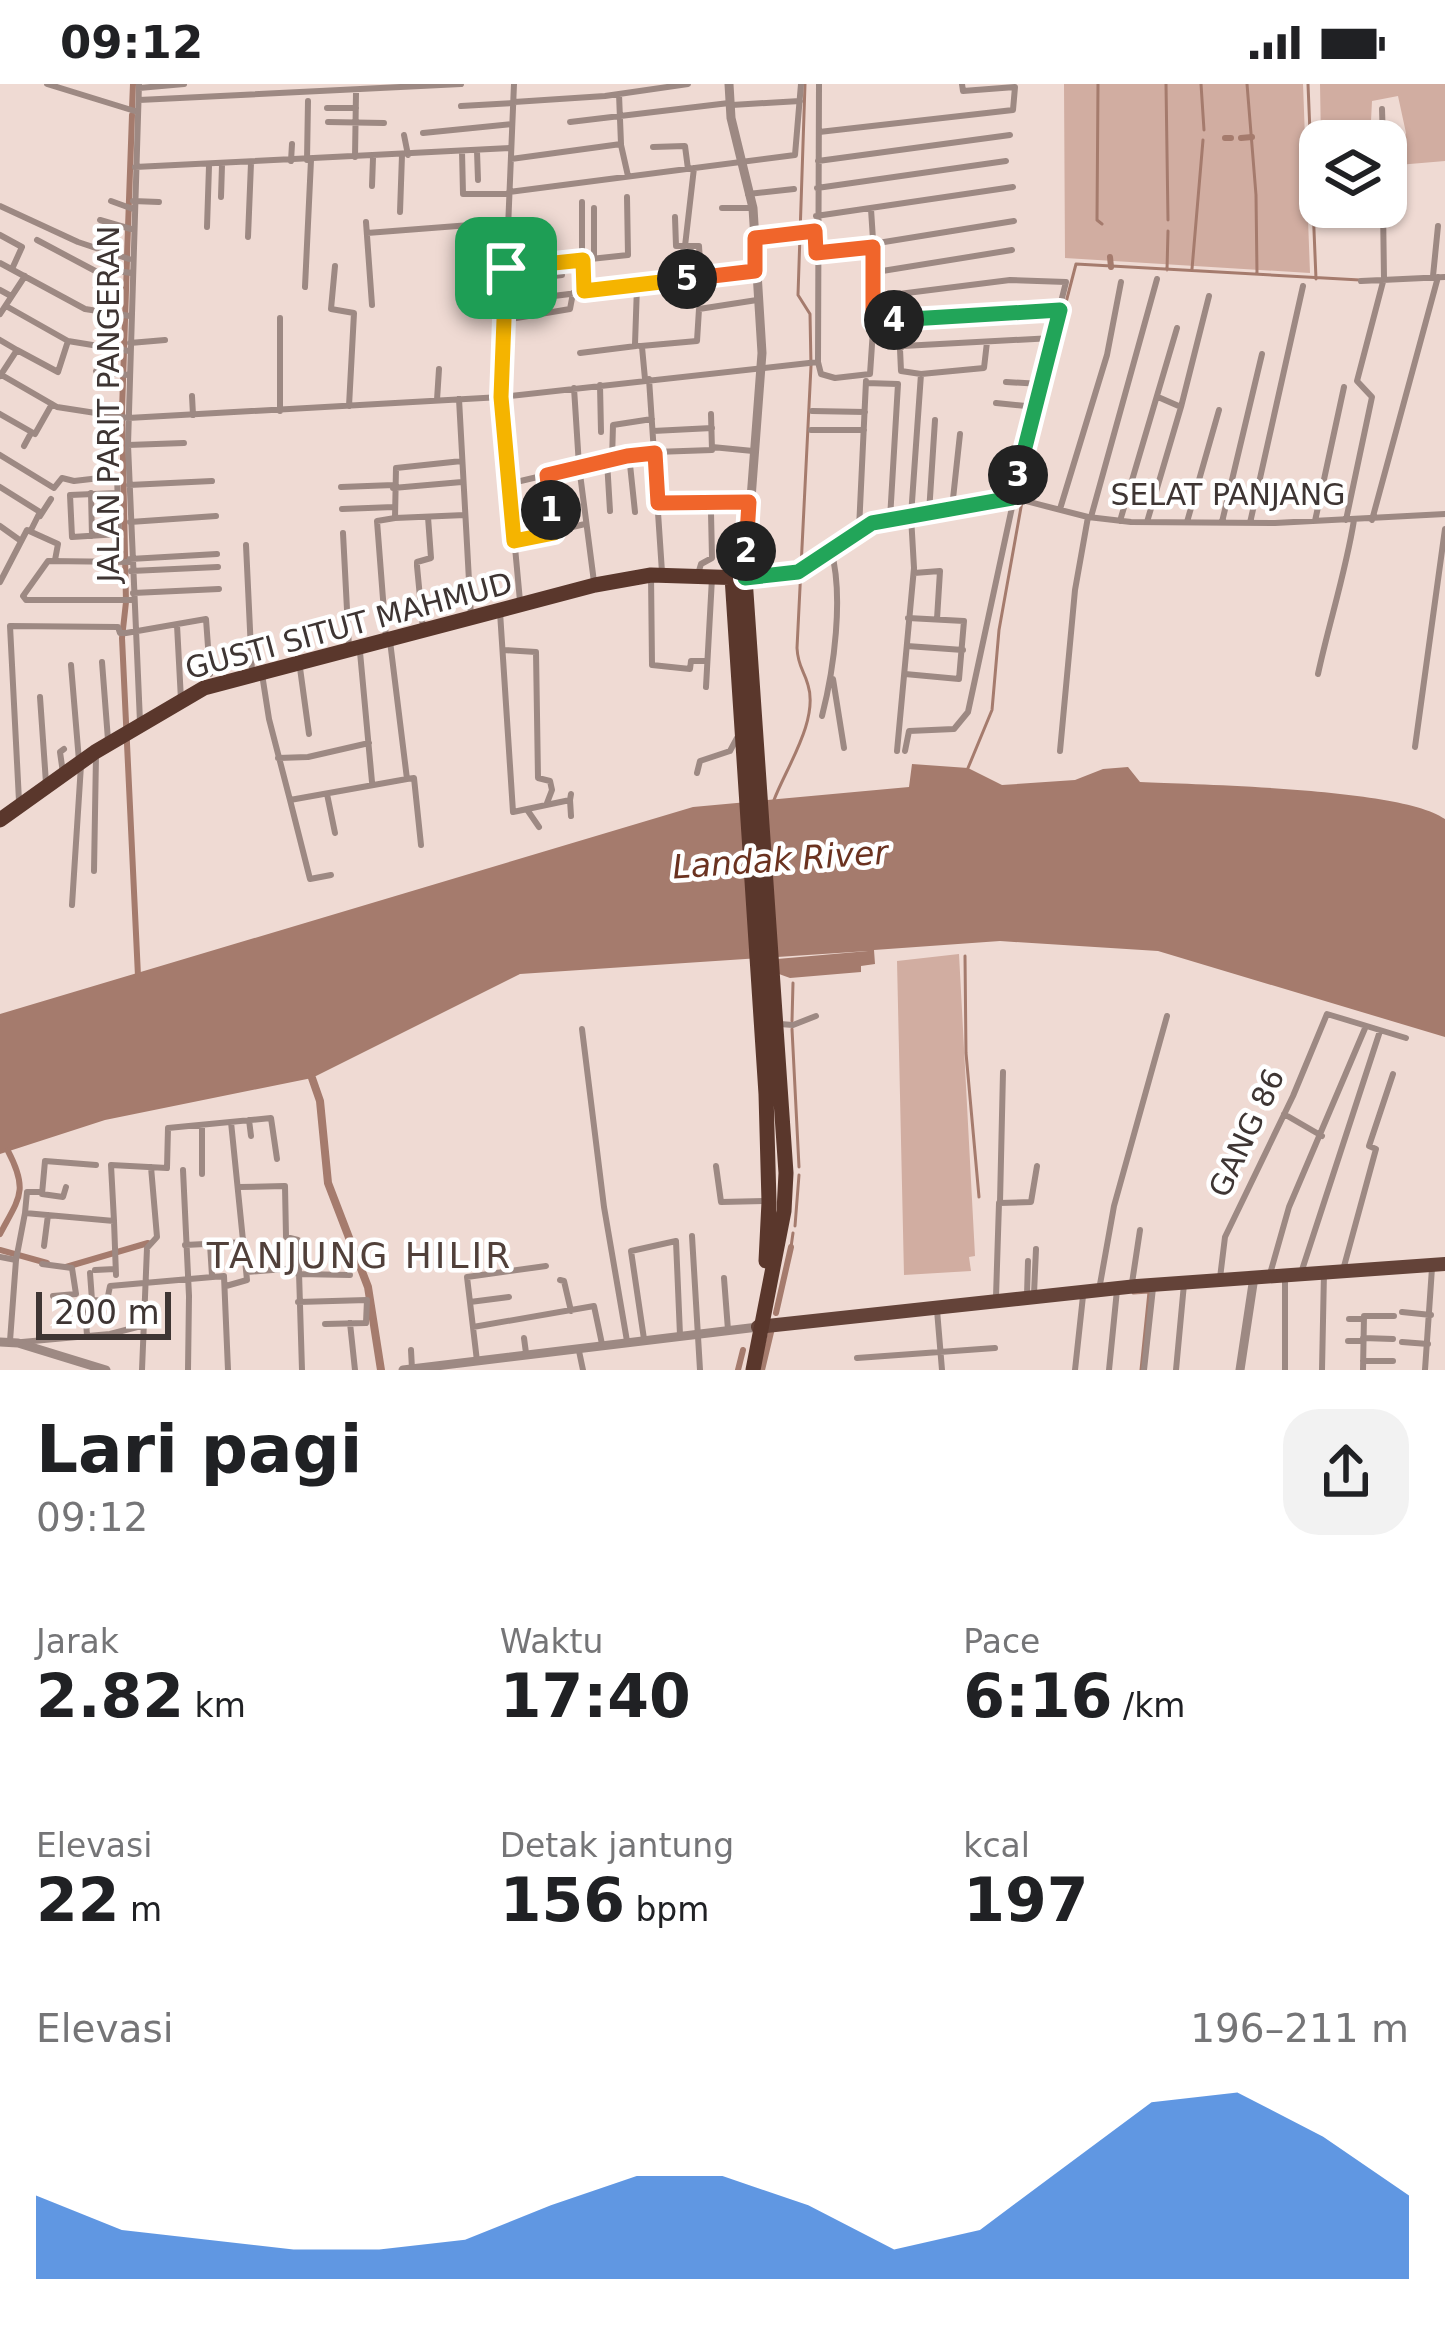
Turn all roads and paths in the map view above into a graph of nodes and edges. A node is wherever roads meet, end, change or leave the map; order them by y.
1 (47, 84) edge
2 (184, 84) edge
3 (275, 84) edge
4 (456, 84) edge
5 (514, 84) edge
6 (688, 84) edge
7 (728, 84) edge
8 (801, 84) edge
9 (819, 84) edge
10 (962, 84) edge
11 (139, 86) edge
12 (407, 86) edge
13 (323, 88) edge
14 (300, 89) edge
15 (358, 89) edge
16 (274, 94) junction
17 (620, 94) junction
18 (807, 97) junction
19 (139, 100) junction
20 (308, 101) dead end
21 (514, 102) junction
22 (729, 104) junction
23 (461, 106) dead end
24 (327, 108) dead end
25 (356, 108) junction
26 (1382, 109) dead end
27 (138, 112) junction
28 (620, 116) junction
29 (1382, 120) edge
30 (328, 122) dead end
31 (569, 122) dead end
32 (356, 123) junction
33 (384, 123) dead end
34 (512, 124) junction
35 (818, 132) junction
36 (423, 133) dead end
37 (404, 135) dead end
38 (1010, 135) dead end
39 (292, 143) dead end
40 (336, 145) dead end
41 (620, 145) junction
42 (653, 147) dead end
43 (512, 148) junction
44 (477, 151) junction
45 (462, 152) junction
46 (726, 154) dead end
47 (405, 155) junction
48 (355, 158) junction
49 (373, 158) junction
50 (334, 159) junction
51 (511, 159) junction
52 (309, 160) junction
53 (291, 161) junction
54 (818, 161) junction
55 (1006, 161) dead end
56 (251, 163) junction
57 (741, 163) junction
58 (728, 164) junction
59 (209, 166) junction
60 (222, 166) junction
61 (135, 167) junction
62 (180, 168) junction
63 (691, 168) junction
64 (628, 176) junction
65 (181, 180) dead end
66 (478, 180) dead end
67 (372, 187) dead end
68 (1012, 187) dead end
69 (817, 188) junction
70 (794, 189) dead end
71 (509, 193) junction
72 (748, 194) junction
73 (221, 197) dead end
74 (627, 197) dead end
75 (111, 201) dead end
76 (158, 202) dead end
77 (582, 202) dead end
78 (0, 206) edge
79 (130, 206) junction
80 (595, 208) dead end
81 (722, 208) dead end
82 (753, 208) junction
83 (872, 209) junction
84 (400, 212) dead end
85 (816, 216) junction
86 (675, 217) dead end
87 (100, 220) dead end
88 (366, 221) dead end
89 (1014, 221) dead end
90 (509, 222) junction
91 (1438, 226) dead end
92 (207, 227) dead end
93 (1383, 228) edge
94 (132, 229) junction
95 (812, 231) junction
96 (367, 233) junction
97 (0, 235) edge
98 (248, 237) dead end
99 (755, 238) junction
100 (37, 240) dead end
101 (688, 246) junction
102 (873, 247) junction
103 (1012, 250) dead end
104 (816, 253) junction
105 (131, 259) junction
106 (594, 259) junction
107 (583, 260) junction
108 (674, 260) dead end
109 (0, 262) edge
110 (335, 266) dead end
111 (506, 268) junction
112 (12, 269) junction
113 (755, 271) junction
114 (876, 272) junction
115 (127, 273) junction
116 (562, 275) dead end
117 (25, 276) junction
118 (701, 277) junction
119 (1384, 278) junction
120 (1438, 278) edge
121 (1156, 279) dead end
122 (676, 280) junction
123 (1361, 281) dead end
124 (506, 282) junction
125 (1121, 282) dead end
126 (637, 285) junction
127 (1303, 286) dead end
128 (305, 287) dead end
129 (0, 290) edge
130 (584, 291) junction
131 (573, 293) junction
132 (11, 296) junction
133 (875, 296) junction
134 (1209, 296) dead end
135 (757, 300) junction
136 (505, 302) junction
137 (371, 305) dead end
138 (1060, 310) junction
139 (2, 312) edge
140 (127, 315) junction
141 (280, 318) dead end
142 (505, 320) junction
143 (873, 321) junction
144 (1177, 328) dead end
145 (1053, 338) junction
146 (0, 340) edge
147 (165, 340) dead end
148 (68, 341) junction
149 (988, 342) junction
150 (638, 346) junction
151 (126, 349) junction
152 (17, 350) junction
153 (580, 353) dead end
154 (1262, 354) dead end
155 (813, 362) junction
156 (762, 367) junction
157 (439, 369) dead end
158 (96, 371) dead end
159 (124, 371) junction
160 (921, 374) junction
161 (0, 375) edge
162 (647, 379) junction
163 (866, 380) junction
164 (1006, 382) dead end
165 (1042, 384) junction
166 (600, 385) junction
167 (1344, 387) dead end
168 (574, 388) junction
169 (192, 397) dead end
170 (501, 397) junction
171 (1158, 398) junction
172 (459, 399) junction
173 (437, 400) junction
174 (997, 403) dead end
175 (52, 404) junction
176 (350, 406) junction
177 (1036, 407) junction
178 (1181, 407) junction
179 (1219, 410) dead end
180 (280, 411) junction
181 (812, 411) dead end
182 (865, 412) junction
183 (0, 414) edge
184 (711, 414) dead end
185 (194, 415) junction
186 (124, 418) junction
187 (652, 419) junction
188 (935, 420) dead end
189 (712, 428) junction
190 (811, 430) dead end
191 (864, 430) junction
192 (653, 431) junction
193 (601, 432) dead end
194 (31, 433) junction
195 (959, 434) dead end
196 (184, 443) dead end
197 (128, 445) junction
198 (24, 446) dead end
199 (712, 447) junction
200 (753, 452) junction
201 (655, 453) junction
202 (0, 454) edge
203 (629, 455) junction
204 (609, 460) junction
205 (462, 461) junction
206 (579, 466) junction
207 (547, 475) junction
208 (212, 481) dead end
209 (463, 482) junction
210 (511, 483) junction
211 (129, 485) junction
212 (0, 487) edge
213 (341, 487) dead end
214 (394, 487) junction
215 (91, 493) junction
216 (51, 499) dead end
217 (122, 499) junction
218 (1018, 499) junction
219 (749, 502) junction
220 (658, 503) junction
221 (394, 507) junction
222 (952, 508) junction
223 (342, 509) dead end
224 (1060, 509) junction
225 (610, 511) dead end
226 (635, 512) dead end
227 (710, 513) dead end
228 (929, 513) junction
229 (1445, 514) edge
230 (465, 515) junction
231 (40, 516) junction
232 (216, 516) dead end
233 (911, 516) junction
234 (428, 517) junction
235 (1090, 517) junction
236 (394, 518) junction
237 (890, 519) junction
238 (1350, 520) junction
239 (1372, 520) junction
240 (1120, 521) junction
241 (1148, 521) junction
242 (1315, 521) junction
243 (130, 522) junction
244 (1187, 522) junction
245 (1222, 522) junction
246 (1250, 523) junction
247 (586, 524) junction
248 (0, 526) edge
249 (859, 529) junction
250 (1445, 529) edge
251 (343, 532) dead end
252 (554, 533) junction
253 (26, 534) junction
254 (92, 536) junction
255 (514, 541) junction
256 (246, 545) dead end
257 (831, 550) junction
258 (217, 554) dead end
259 (55, 560) junction
260 (128, 563) junction
261 (218, 567) dead end
262 (913, 573) junction
263 (705, 574) junction
264 (657, 575) junction
265 (738, 577) junction
266 (0, 582) edge
267 (595, 585) junction
268 (219, 589) dead end
269 (129, 598) junction
270 (520, 607) junction
271 (500, 612) junction
272 (908, 618) junction
273 (937, 619) junction
274 (471, 620) junction
275 (177, 625) junction
276 (128, 633) junction
277 (424, 633) junction
278 (388, 641) junction
279 (907, 646) junction
280 (355, 650) junction
281 (504, 650) junction
282 (962, 650) junction
283 (12, 662) junction
284 (102, 662) dead end
285 (707, 662) junction
286 (2, 663) edge
287 (299, 664) junction
288 (71, 665) dead end
289 (210, 674) dead end
290 (257, 674) junction
291 (904, 674) junction
292 (1318, 674) dead end
293 (832, 675) junction
294 (706, 687) dead end
295 (40, 697) dead end
296 (181, 700) junction
297 (15, 714) junction
298 (747, 714) junction
299 (3, 715) dead end
300 (822, 716) dead end
301 (309, 734) dead end
302 (741, 736) junction
303 (369, 743) junction
304 (109, 745) junction
305 (1414, 747) dead end
306 (844, 748) dead end
307 (64, 749) dead end
308 (1060, 751) dead end
309 (278, 758) junction
310 (751, 771) junction
311 (697, 773) dead end
312 (63, 775) junction
313 (412, 777) junction
314 (372, 783) junction
315 (46, 786) junction
316 (327, 794) junction
317 (290, 800) junction
318 (547, 803) junction
319 (20, 805) junction
320 (528, 811) junction
321 (571, 816) dead end
322 (0, 820) edge
323 (538, 827) dead end
324 (335, 833) dead end
325 (421, 845) dead end
326 (94, 871) dead end
327 (331, 875) dead end
328 (71, 905) dead end
329 (816, 1016) dead end
330 (1167, 1016) dead end
331 (771, 1020) junction
332 (1366, 1026) junction
333 (582, 1029) dead end
334 (1380, 1030) junction
335 (1406, 1038) dead end
336 (1003, 1072) dead end
337 (1393, 1074) dead end
338 (1284, 1114) junction
339 (249, 1120) junction
340 (231, 1122) junction
341 (202, 1125) junction
342 (250, 1136) dead end
343 (1322, 1136) junction
344 (277, 1159) dead end
345 (96, 1165) dead end
346 (716, 1166) dead end
347 (1037, 1166) dead end
348 (151, 1167) junction
349 (183, 1170) dead end
350 (202, 1174) dead end
351 (66, 1187) dead end
352 (239, 1187) junction
353 (42, 1192) junction
354 (777, 1200) junction
355 (1000, 1202) junction
356 (25, 1213) junction
357 (48, 1215) junction
358 (114, 1221) junction
359 (1140, 1230) dead end
360 (692, 1235) dead end
361 (245, 1242) junction
362 (209, 1244) junction
363 (185, 1245) junction
364 (44, 1246) dead end
365 (1036, 1249) dead end
366 (0, 1256) edge
367 (17, 1256) junction
368 (1028, 1261) dead end
369 (42, 1264) dead end
370 (1438, 1264) edge
371 (546, 1266) dead end
372 (1343, 1270) junction
373 (298, 1271) junction
374 (1324, 1271) junction
375 (247, 1272) junction
376 (490, 1274) junction
377 (350, 1275) dead end
378 (1277, 1275) junction
379 (1220, 1276) junction
380 (213, 1277) junction
381 (724, 1278) dead end
382 (188, 1280) junction
383 (560, 1280) dead end
384 (1184, 1282) junction
385 (491, 1283) dead end
386 (147, 1284) junction
387 (1153, 1285) junction
388 (225, 1286) junction
389 (1124, 1287) junction
390 (1091, 1291) junction
391 (76, 1294) junction
392 (53, 1296) dead end
393 (509, 1297) dead end
394 (1030, 1298) junction
395 (90, 1301) junction
396 (996, 1301) junction
397 (298, 1302) junction
398 (470, 1302) junction
399 (937, 1306) junction
400 (766, 1307) junction
401 (571, 1311) junction
402 (1431, 1315) junction
403 (1348, 1319) dead end
404 (1364, 1319) junction
405 (350, 1323) junction
406 (325, 1324) dead end
407 (145, 1325) junction
408 (773, 1325) junction
409 (472, 1327) junction
410 (728, 1330) junction
411 (700, 1332) junction
412 (680, 1335) junction
413 (87, 1336) junction
414 (524, 1338) dead end
415 (644, 1339) junction
416 (1363, 1340) junction
417 (627, 1341) junction
418 (1348, 1341) dead end
419 (10, 1342) edge
420 (602, 1344) junction
421 (1428, 1344) junction
422 (578, 1347) junction
423 (995, 1348) dead end
424 (411, 1350) dead end
425 (940, 1352) junction
426 (528, 1353) junction
427 (856, 1358) dead end
428 (1393, 1361) dead end
429 (470, 1364) edge
430 (1363, 1366) edge
431 (90, 1368) edge
432 (106, 1370) edge
433 (142, 1370) edge
434 (188, 1370) edge
435 (228, 1370) edge
436 (302, 1370) edge
437 (355, 1370) edge
438 (408, 1370) edge
439 (533, 1370) edge
440 (583, 1370) edge
441 (700, 1370) edge
442 (751, 1370) edge
443 (942, 1370) edge
444 (1075, 1370) edge
445 (1109, 1370) edge
446 (1144, 1370) edge
447 (1176, 1370) edge
448 (1240, 1370) edge
449 (1286, 1370) edge
450 (1322, 1370) edge
451 (1425, 1370) edge

1 - 27 street
2 - 11 street
3 - 16 street
4 - 12 street
5 - 21 street
6 - 17 street
7 - 22 street
8 - 18 street
9 - 18 street
10 - 35 street
11 - 19 street, JALAN PARIT PANGERAN
12 - 15 street
13 - 14 street
13 - 15 street
14 - 16 street
15 - 25 street
16 - 19 street
17 - 21 street
17 - 28 street
18 - 22 street
18 - 35 street
18 - 57 street
19 - 27 street, JALAN PARIT PANGERAN
20 - 52 street
21 - 23 street
21 - 34 street
22 - 28 street
22 - 57 street
24 - 25 street
25 - 32 street
26 - 29 street
27 - 61 street, JALAN PARIT PANGERAN
28 - 31 street
28 - 41 street
30 - 32 street
32 - 33 street
32 - 48 street
34 - 36 street
34 - 43 street
35 - 54 street
37 - 47 street
38 - 54 street
39 - 53 street
40 - 50 street
41 - 51 street
41 - 64 street
42 - 63 street
43 - 44 street
43 - 51 street
44 - 45 street
44 - 66 street
45 - 47 street
45 - 71 street
46 - 58 street
47 - 49 street
47 - 84 street
48 - 49 street
48 - 50 street
49 - 67 street
50 - 52 street
51 - 71 street
52 - 53 street
52 - 128 street
53 - 56 street
54 - 69 street
55 - 69 street
56 - 60 street
56 - 98 street
57 - 58 street
57 - 72 street
58 - 63 street
59 - 60 street
59 - 62 street
59 - 92 street
60 - 73 street
61 - 62 street
61 - 79 street, JALAN PARIT PANGERAN
62 - 65 street
63 - 64 street
63 - 101 street
64 - 71 street
68 - 83 street
69 - 85 street
70 - 72 street
71 - 90 street
72 - 82 street
74 - 106 street
75 - 79 street
76 - 79 street
77 - 107 street
78 - 105 street
79 - 94 street, JALAN PARIT PANGERAN
80 - 106 street
81 - 82 street
82 - 99 street
83 - 85 street
83 - 102 street
85 - 95 street
86 - 101 street
87 - 94 street
88 - 96 street
89 - 102 street
90 - 96 street
90 - 111 street
91 - 120 street
93 - 119 street
94 - 105 street, JALAN PARIT PANGERAN
95 - 99 street
95 - 104 street
96 - 137 street
97 - 112 street
99 - 113 street
100 - 115 street
101 - 118 street
102 - 104 street
102 - 114 street
103 - 114 street
104 - 155 street
105 - 115 street, JALAN PARIT PANGERAN
106 - 107 street
107 - 111 street
107 - 130 street
108 - 122 street
109 - 112 street
110 - 176 street
111 - 124 street
112 - 117 street
113 - 118 street
113 - 135 street
114 - 133 street
115 - 140 street, JALAN PARIT PANGERAN
116 - 124 street
117 - 132 street
117 - 140 street
118 - 122 street
119 - 120 street
119 - 123 street
119 - 238 street
120 - 239 street
121 - 235 street
122 - 126 street
124 - 136 street
125 - 224 street
126 - 130 street
126 - 150 street
127 - 246 street
129 - 132 street
130 - 131 street
131 - 136 street
131 - 142 street
132 - 139 street
133 - 138 street
133 - 143 street
134 - 178 street
135 - 150 street
135 - 156 street
136 - 142 street
138 - 143 street
138 - 145 street
139 - 148 street
140 - 151 street, JALAN PARIT PANGERAN
141 - 180 street
142 - 170 street
143 - 163 street
144 - 171 street
145 - 149 street
145 - 165 street
146 - 152 street
147 - 151 street
148 - 151 street
148 - 152 street
149 - 160 street
149 - 160 street
150 - 153 street
150 - 162 street
151 - 159 street, JALAN PARIT PANGERAN
152 - 161 street
154 - 245 street
155 - 156 street
155 - 163 street
156 - 162 street
156 - 200 street
157 - 173 street
158 - 159 street
159 - 186 street, JALAN PARIT PANGERAN
160 - 233 street
161 - 175 street
162 - 166 street
162 - 187 street
163 - 182 street
163 - 237 street
164 - 165 street
165 - 177 street
166 - 168 street
166 - 193 street
167 - 242 street
168 - 170 street
168 - 206 street
169 - 185 street
170 - 172 street
170 - 210 street
171 - 178 street
171 - 240 street
172 - 173 street
172 - 205 street
173 - 176 street
174 - 177 street
175 - 186 street
175 - 194 street
176 - 180 street
177 - 218 street
178 - 241 street
179 - 244 street
180 - 185 street
181 - 182 street
182 - 191 street
183 - 194 street
184 - 189 street
185 - 186 street
186 - 197 street, JALAN PARIT PANGERAN
187 - 192 street
187 - 204 street
188 - 228 street
189 - 192 street
189 - 199 street
190 - 191 street
191 - 249 street
192 - 201 street
194 - 198 street
195 - 222 street
196 - 197 street
197 - 211 street, JALAN PARIT PANGERAN
199 - 200 street
199 - 201 street
200 - 219 street
201 - 203 street
201 - 220 street
202 - 217 street
203 - 204 street
203 - 226 street
204 - 206 street
204 - 225 street
205 - 209 street
205 - 214 street
206 - 207 street
206 - 247 street
207 - 210 street
207 - 252 street
208 - 211 street
209 - 214 street
209 - 230 street
210 - 255 street
211 - 217 street, JALAN PARIT PANGERAN
212 - 231 street
213 - 214 street
214 - 221 street
215 - 217 street
215 - 254 street
215 - 254 street
216 - 231 street
217 - 243 street, JALAN PARIT PANGERAN
217 - 254 street
218 - 222 street, SELAT PANJANG
218 - 224 street, SELAT PANJANG
218 - 291 street
219 - 220 street
219 - 265 street
220 - 264 street
221 - 223 street
221 - 236 street
222 - 228 street, SELAT PANJANG
224 - 235 street, SELAT PANJANG
227 - 263 street
228 - 233 street, SELAT PANJANG
229 - 239 street, SELAT PANJANG
230 - 234 street
230 - 274 street
231 - 253 street
232 - 243 street
233 - 237 street, SELAT PANJANG
233 - 262 street
234 - 236 street
234 - 277 street
235 - 240 street, SELAT PANJANG
235 - 308 street
236 - 278 street
237 - 249 street, SELAT PANJANG
238 - 239 street, SELAT PANJANG
238 - 242 street, SELAT PANJANG
238 - 292 street
240 - 241 street, SELAT PANJANG
241 - 244 street, SELAT PANJANG
242 - 246 street, SELAT PANJANG
243 - 260 street, JALAN PARIT PANGERAN
244 - 245 street, SELAT PANJANG
245 - 246 street, SELAT PANJANG
247 - 252 street
247 - 267 street
248 - 253 street
249 - 257 street, SELAT PANJANG
250 - 305 street
251 - 280 street
252 - 255 street
253 - 259 street
253 - 266 street
255 - 270 street
256 - 290 street
257 - 265 street, SELAT PANJANG
257 - 293 street
258 - 260 street
259 - 260 street
259 - 269 street
260 - 261 street
260 - 269 street, JALAN PARIT PANGERAN
262 - 272 street
262 - 273 street
263 - 264 highway, GUSTI SITUT MAHMUD
263 - 265 highway, GUSTI SITUT MAHMUD
263 - 285 street
264 - 267 highway, GUSTI SITUT MAHMUD
264 - 285 street
265 - 298 highway
267 - 270 highway, GUSTI SITUT MAHMUD
268 - 269 street
269 - 276 street, JALAN PARIT PANGERAN
270 - 271 highway, GUSTI SITUT MAHMUD
271 - 274 highway, GUSTI SITUT MAHMUD
271 - 281 street
272 - 273 street
272 - 279 street
273 - 282 street
274 - 277 highway, GUSTI SITUT MAHMUD
275 - 276 street
275 - 289 street
275 - 296 street
276 - 283 street
276 - 304 street, JALAN PARIT PANGERAN
277 - 278 highway, GUSTI SITUT MAHMUD
278 - 280 highway, GUSTI SITUT MAHMUD
278 - 313 street
279 - 282 street
279 - 291 street
280 - 287 highway, GUSTI SITUT MAHMUD
280 - 303 street
281 - 318 street
281 - 320 street
282 - 291 street
283 - 286 street
283 - 297 street
284 - 304 street
285 - 294 street
287 - 290 highway, GUSTI SITUT MAHMUD
287 - 301 street
288 - 304 street
290 - 296 highway, GUSTI SITUT MAHMUD
290 - 309 street
293 - 300 street
293 - 306 street
295 - 315 street
296 - 304 highway, GUSTI SITUT MAHMUD
297 - 299 street
297 - 319 street
298 - 302 highway
298 - 310 highway
302 - 310 highway
302 - 311 street
303 - 309 street
303 - 314 street
304 - 312 highway, GUSTI SITUT MAHMUD
304 - 326 street
304 - 328 street
307 - 312 street
309 - 317 street
310 - 331 highway
312 - 315 highway, GUSTI SITUT MAHMUD
313 - 314 street
313 - 325 street
314 - 316 street
315 - 319 highway, GUSTI SITUT MAHMUD
316 - 317 street
316 - 324 street
317 - 327 street
318 - 320 street
318 - 321 street
319 - 322 highway, GUSTI SITUT MAHMUD
320 - 323 street
329 - 331 street
330 - 390 street
331 - 354 highway
332 - 334 street
332 - 338 street, GANG 86
332 - 343 street
333 - 417 street
334 - 335 street
334 - 378 street
336 - 355 street
337 - 372 street
338 - 343 street
338 - 379 street, GANG 86
339 - 340 street
339 - 342 street
339 - 344 street
340 - 341 street
340 - 352 street
341 - 348 street
341 - 350 street
343 - 378 street
345 - 353 street
346 - 354 street
347 - 355 street
348 - 358 street
348 - 386 street
349 - 363 street
351 - 353 street
352 - 361 street
352 - 373 street
353 - 356 street
354 - 400 highway
354 - 408 highway
355 - 396 street
356 - 357 street
356 - 367 street
357 - 358 street
357 - 364 street
358 - 395 street
359 - 389 street
360 - 411 street
361 - 362 street
361 - 375 street
362 - 363 street
362 - 380 street
363 - 382 street
365 - 394 street
366 - 367 street
367 - 419 street
368 - 394 street
369 - 391 street
370 - 372 main road
370 - 402 street
371 - 376 street
372 - 374 main road
373 - 375 street
373 - 377 street
373 - 397 street
374 - 378 main road
374 - 450 street
375 - 388 street
376 - 385 street
376 - 398 street
378 - 379 main road
378 - 448 street
378 - 449 street
379 - 384 main road
380 - 382 street
380 - 388 street
381 - 410 street
382 - 386 street
382 - 434 street
383 - 401 street
384 - 387 main road
384 - 447 street
386 - 395 street
386 - 407 street
387 - 389 main road
387 - 446 street
388 - 435 street
389 - 390 main road
389 - 445 street
390 - 394 main road
390 - 444 street
391 - 392 street
391 - 395 street
393 - 398 street
394 - 396 main road
395 - 413 street
396 - 399 main road
397 - 405 street
397 - 436 street
398 - 409 street
399 - 408 main road
399 - 425 street
400 - 408 highway
400 - 408 main road
401 - 409 street
401 - 420 street
402 - 404 street
402 - 421 street
403 - 404 street
404 - 416 street
405 - 406 street
405 - 437 street
407 - 413 street
407 - 433 street
408 - 410 street
408 - 442 highway
409 - 429 street
410 - 411 street
411 - 412 street
411 - 441 street
412 - 415 street
412 - 415 street
413 - 419 street
414 - 426 street
415 - 417 street
416 - 418 street
416 - 421 street
416 - 430 street
417 - 420 street
419 - 431 street
420 - 422 street
421 - 451 street
422 - 426 street
422 - 440 street
423 - 425 street
424 - 438 street
425 - 427 street
425 - 443 street
426 - 429 street
426 - 439 street
428 - 430 street
429 - 438 street
431 - 432 street

